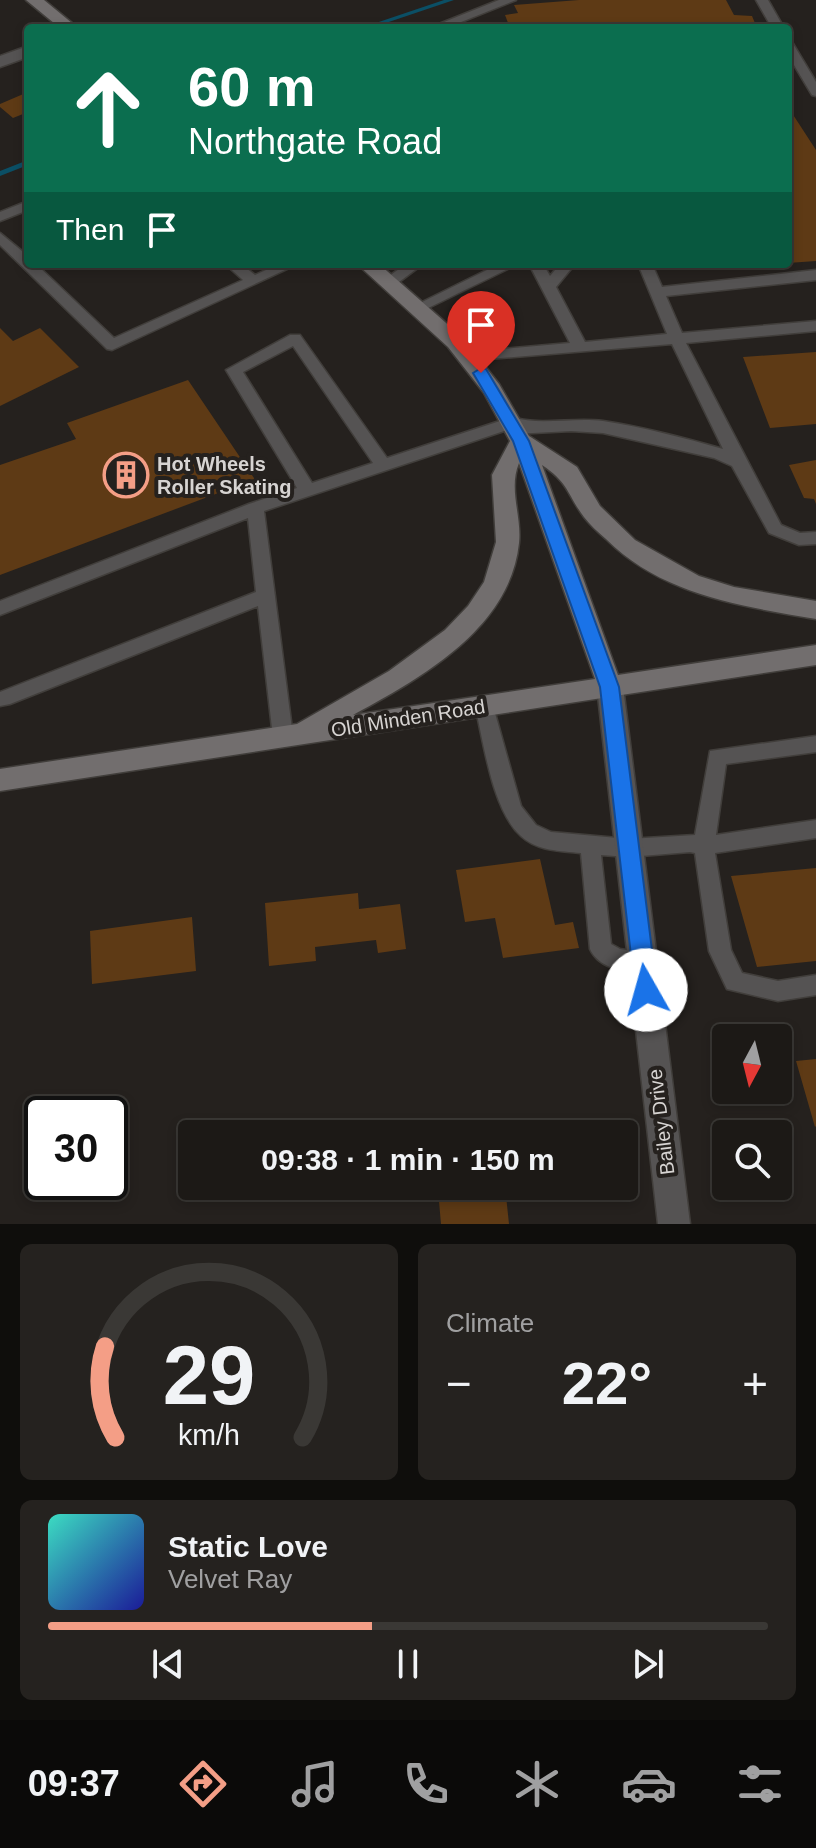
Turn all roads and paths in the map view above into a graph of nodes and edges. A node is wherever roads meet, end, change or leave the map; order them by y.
1 (34, 0) edge
2 (510, 0) edge
3 (762, 0) edge
4 (65, 24) edge
5 (446, 24) edge
6 (776, 24) edge
7 (792, 52) edge
8 (24, 53) edge
9 (0, 62) edge
10 (816, 92) edge
11 (24, 207) edge
12 (0, 217) edge
13 (0, 237) edge
14 (24, 260) edge
15 (32, 268) edge
16 (237, 268) edge
17 (282, 268) edge
18 (372, 268) edge
19 (410, 268) edge
20 (486, 268) edge
21 (538, 268) edge
22 (565, 268) edge
23 (647, 268) edge
24 (816, 275) edge
25 (254, 281) junction
26 (390, 282) junction
27 (548, 287) junction
28 (657, 292) junction
29 (417, 308) junction
30 (816, 326) edge
31 (677, 339) junction
32 (580, 347) junction
33 (469, 357) junction
34 (516, 431) junction
35 (738, 462) junction
36 (384, 466) junction
37 (308, 491) junction
38 (255, 508) junction
39 (816, 538) edge
40 (266, 596) junction
41 (0, 608) edge
42 (816, 610) edge
43 (816, 655) edge
44 (610, 687) junction
45 (3, 699) dead end
46 (484, 706) junction
47 (289, 736) junction
48 (816, 744) edge
49 (0, 780) edge
50 (816, 829) edge
51 (590, 844) junction
52 (704, 846) junction
53 (629, 848) junction
54 (642, 961) junction
55 (816, 985) edge
56 (674, 1224) edge

1 - 4 main road
2 - 5 lane
3 - 6 lane
7 - 10 lane
8 - 9 street
11 - 12 lane
13 - 14 lane
15 - 25 lane
16 - 25 lane
17 - 25 lane
18 - 26 main road
19 - 26 lane
20 - 29 lane
21 - 27 lane
22 - 27 lane
23 - 28 lane
24 - 28 lane
26 - 29 main road
27 - 32 lane
28 - 31 lane
29 - 33 main road
30 - 31 lane
31 - 32 lane
31 - 35 lane
32 - 33 lane
33 - 34 main road
34 - 35 lane
34 - 36 lane
34 - 42 main road
34 - 44 main road
34 - 47 main road
35 - 39 lane
36 - 37 lane
36 - 37 lane
37 - 38 lane
38 - 40 lane
38 - 41 lane
40 - 45 lane
40 - 47 lane
43 - 44 main road, Old Minden Road
44 - 46 main road, Old Minden Road
44 - 53 street, Bailey Drive
46 - 47 main road, Old Minden Road
46 - 51 lane
47 - 49 main road, Old Minden Road
48 - 52 lane
50 - 52 lane
51 - 53 lane
51 - 54 lane
52 - 53 lane
52 - 55 lane
53 - 54 street, Bailey Drive
54 - 56 street, Bailey Drive

